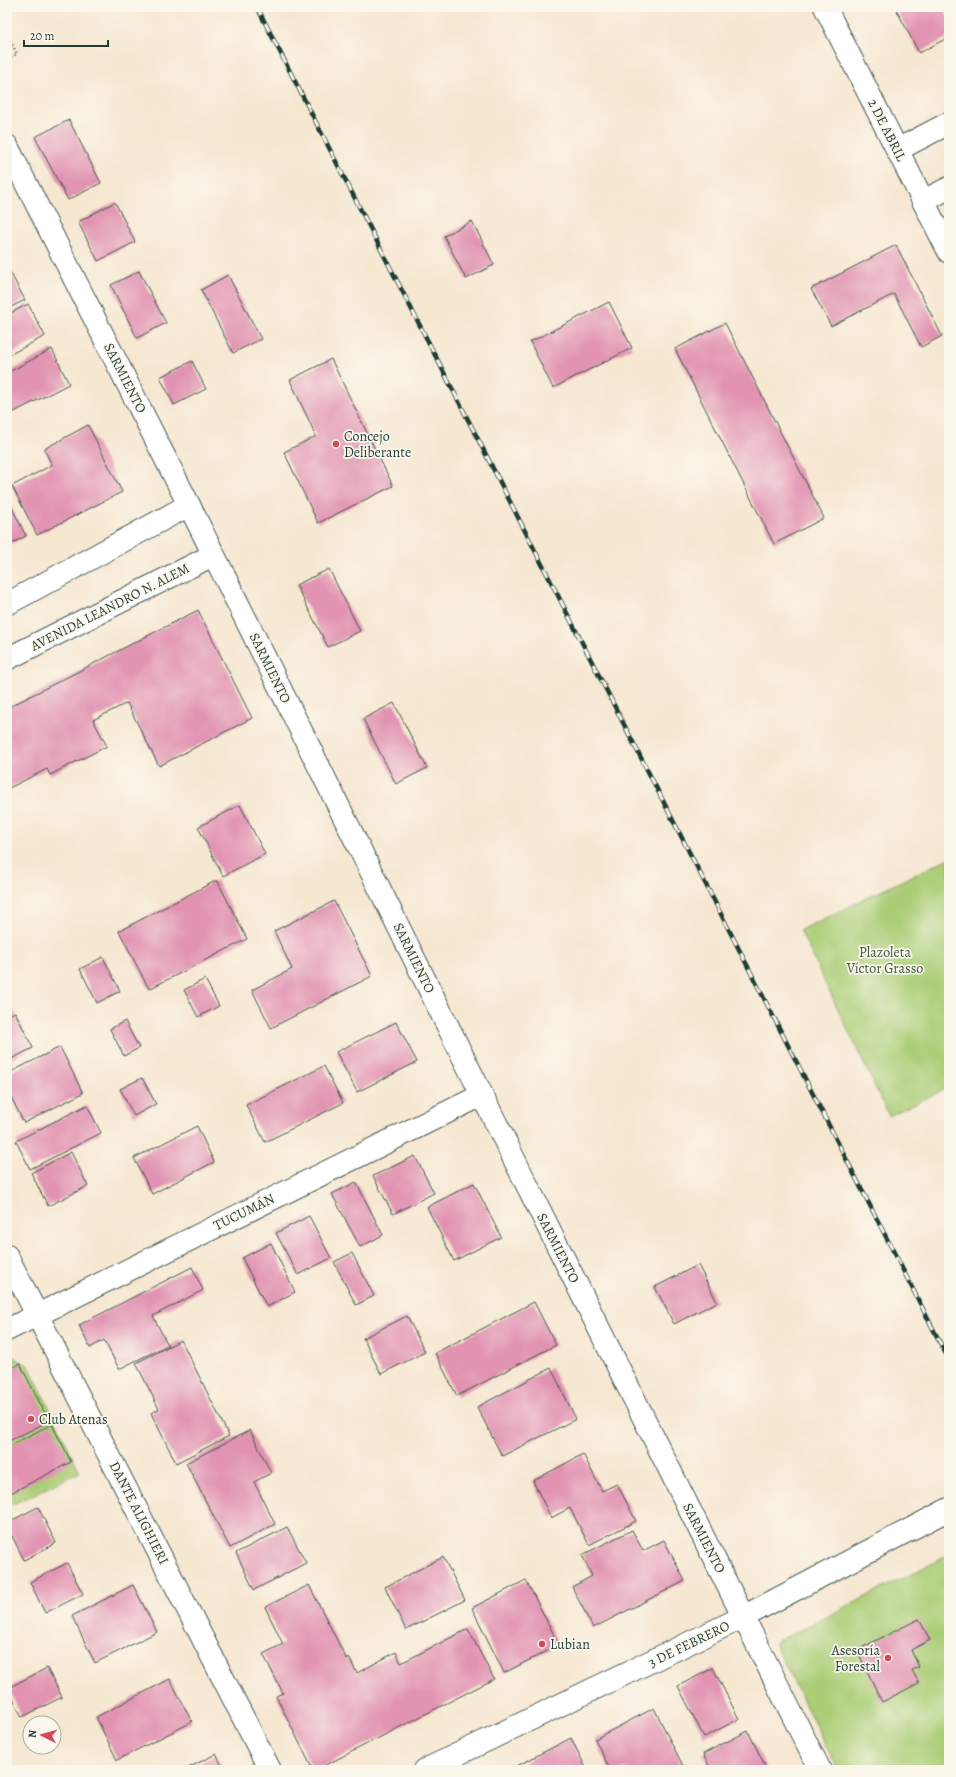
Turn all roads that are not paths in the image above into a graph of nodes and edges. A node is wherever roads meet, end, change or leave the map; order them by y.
1 (825, 7) edge
2 (949, 123) edge
3 (7, 146) edge
4 (897, 150) junction
5 (949, 188) edge
6 (923, 201) junction
7 (949, 252) edge
8 (189, 505) junction
9 (213, 555) junction
10 (7, 604) edge
11 (7, 658) edge
12 (482, 1095) junction
13 (7, 1256) edge
14 (37, 1314) junction
15 (7, 1330) edge
16 (949, 1509) edge
17 (744, 1617) junction
18 (270, 1770) edge
19 (424, 1770) edge
20 (820, 1770) edge

1 - 4 street, 2 DE ABRIL
2 - 4 street
3 - 8 street, SARMIENTO
4 - 6 street, 2 DE ABRIL
5 - 6 street
6 - 7 street, 2 DE ABRIL
8 - 9 street, SARMIENTO
8 - 10 street
9 - 11 street, AVENIDA LEANDRO N. ALEM
9 - 12 street, SARMIENTO
12 - 14 street, TUCUMÁN
12 - 17 street, SARMIENTO
13 - 14 street, DANTE ALIGHIERI
14 - 15 street, TUCUMÁN
14 - 18 street, DANTE ALIGHIERI
16 - 17 street, 3 DE FEBRERO
17 - 19 street, 3 DE FEBRERO
17 - 20 street, SARMIENTO

